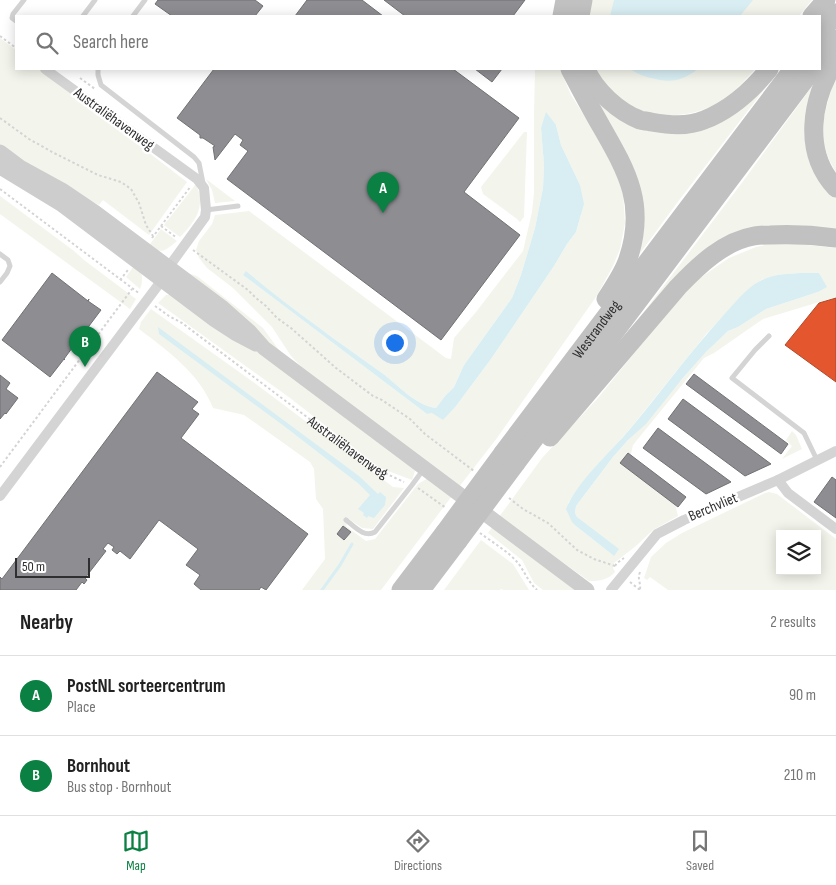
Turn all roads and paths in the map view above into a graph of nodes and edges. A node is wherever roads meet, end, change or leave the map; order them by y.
1 (24, 0) edge
2 (95, 0) edge
3 (145, 0) edge
4 (565, 0) edge
5 (583, 0) edge
6 (826, 0) edge
7 (836, 13) edge
8 (84, 15) edge
9 (134, 15) edge
10 (562, 15) edge
11 (580, 15) edge
12 (813, 15) edge
13 (15, 20) edge
14 (821, 33) edge
15 (0, 36) edge
16 (836, 39) edge
17 (15, 47) edge
18 (821, 59) edge
19 (836, 60) edge
20 (46, 70) edge
21 (98, 70) edge
22 (571, 70) edge
23 (586, 70) edge
24 (768, 70) edge
25 (792, 70) edge
26 (812, 70) edge
27 (0, 118) edge
28 (0, 152) edge
29 (0, 167) edge
30 (196, 179) junction
31 (0, 188) edge
32 (204, 188) junction
33 (836, 188) edge
34 (238, 206) dead end
35 (206, 210) junction
36 (161, 226) junction
37 (154, 236) junction
38 (836, 238) edge
39 (186, 244) junction
40 (0, 254) edge
41 (140, 255) junction
42 (165, 274) junction
43 (120, 280) junction
44 (0, 282) edge
45 (132, 289) junction
46 (139, 294) dead end
47 (154, 305) dead end
48 (769, 336) dead end
49 (538, 408) junction
50 (836, 452) edge
51 (817, 461) junction
52 (515, 462) junction
53 (0, 467) edge
54 (424, 467) junction
55 (480, 476) dead end
56 (778, 480) junction
57 (412, 485) junction
58 (502, 494) junction
59 (0, 496) edge
60 (450, 511) dead end
61 (346, 520) dead end
62 (474, 528) dead end
63 (836, 529) edge
64 (451, 537) junction
65 (615, 566) dead end
66 (401, 590) edge
67 (421, 590) edge
68 (537, 590) edge
69 (587, 590) edge
70 (611, 590) edge

1 - 13 lane
2 - 8 lane
3 - 9 lane
4 - 10 highway
5 - 11 highway
6 - 12 highway
7 - 14 highway
15 - 17 path
16 - 18 highway
19 - 33 highway
20 - 30 street, Australiëhavenweg
21 - 32 lane
22 - 49 highway
23 - 24 highway
25 - 49 highway, Westrandweg
26 - 52 highway, Westrandweg
27 - 37 path
28 - 41 street, Australiëhavenweg
29 - 41 street, Australiëhavenweg
30 - 32 street, Australiëhavenweg
30 - 36 path
31 - 43 path
32 - 35 street
34 - 35 lane
35 - 39 street
36 - 37 path
36 - 39 path
37 - 41 path
38 - 52 highway
39 - 42 street
39 - 55 path
40 - 44 lane
41 - 42 street, Australiëhavenweg
41 - 43 path
42 - 54 street, Australiëhavenweg
42 - 59 street
43 - 45 path
45 - 46 path
45 - 53 path
47 - 57 path, Australiëhavenweg
48 - 51 lane
49 - 52 highway, Westrandweg
50 - 51 street, Berchvliet
51 - 56 street, Berchvliet
52 - 58 highway, Westrandweg, bridge
52 - 64 highway, Westrandweg, bridge
54 - 57 lane
54 - 69 street, Australiëhavenweg
56 - 63 street
56 - 70 street, Berchvliet
57 - 60 path, Australiëhavenweg
57 - 61 lane
58 - 64 highway, Westrandweg, bridge
58 - 65 path
62 - 68 path
64 - 66 highway, Westrandweg
64 - 67 highway, Westrandweg

